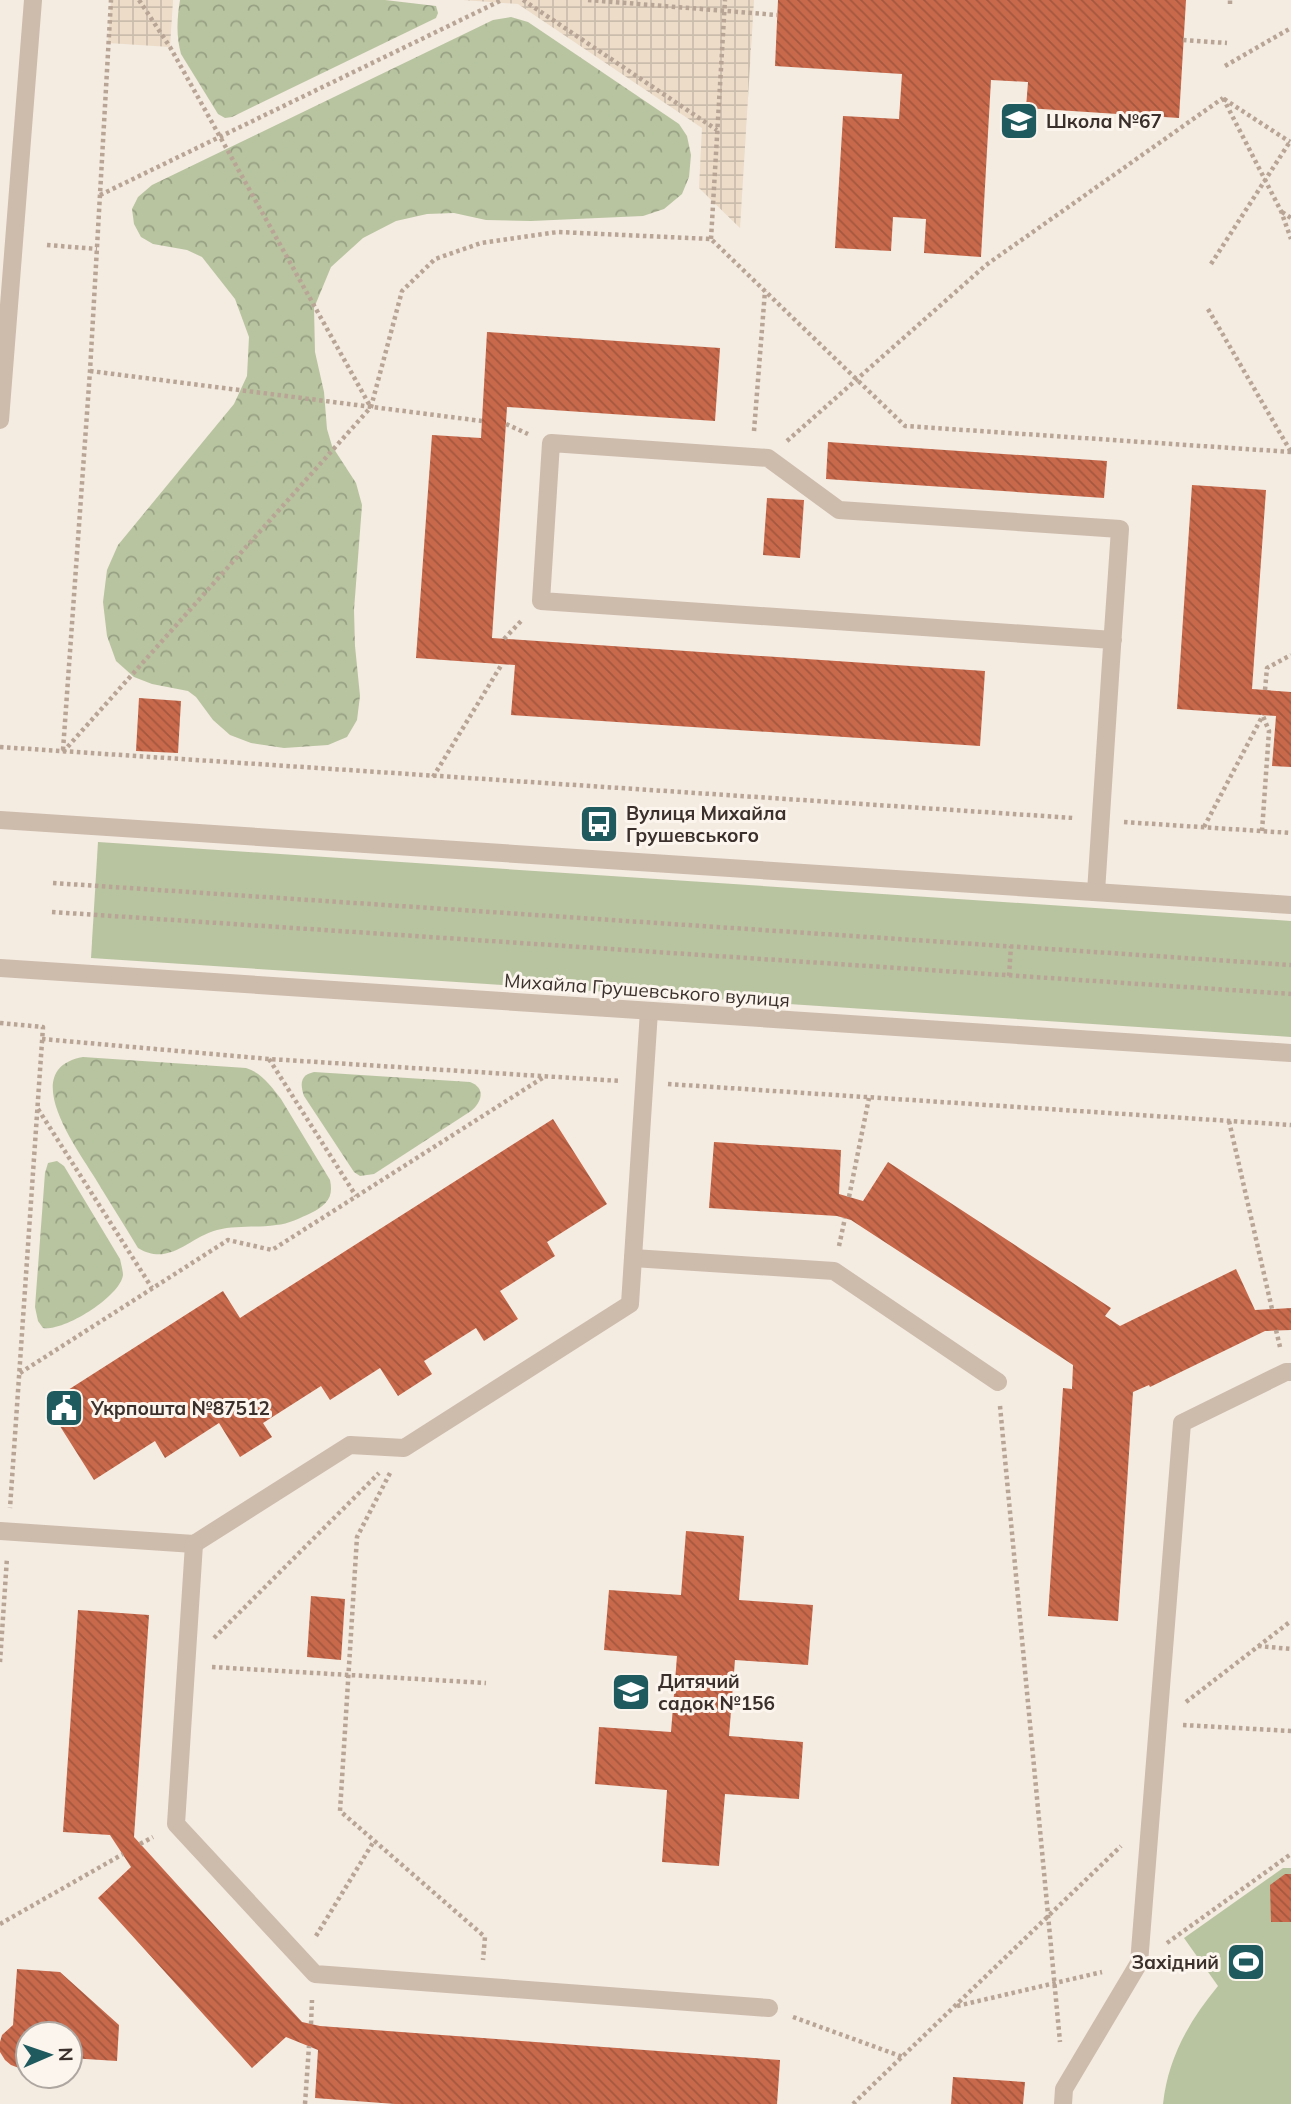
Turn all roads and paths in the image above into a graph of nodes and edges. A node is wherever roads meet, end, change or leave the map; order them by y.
1 (33, 0) edge
2 (110, 0) edge
3 (139, 0) edge
4 (502, 0) edge
5 (523, 0) edge
6 (588, 0) edge
7 (725, 0) edge
8 (725, 11) junction
9 (778, 16) dead end
10 (1291, 28) edge
11 (1183, 40) dead end
12 (1227, 43) dead end
13 (1225, 66) dead end
14 (1223, 98) junction
15 (717, 130) junction
16 (220, 137) junction
17 (1291, 142) edge
18 (1265, 180) junction
19 (100, 195) junction
20 (1281, 211) junction
21 (1291, 218) edge
22 (710, 239) junction
23 (1291, 239) edge
24 (47, 245) dead end
25 (97, 249) junction
26 (1211, 264) dead end
27 (765, 291) junction
28 (1208, 309) dead end
29 (90, 371) junction
30 (857, 379) junction
31 (370, 407) junction
32 (0, 420) edge
33 (482, 421) dead end
34 (1291, 452) edge
35 (760, 457) junction
36 (1113, 640) junction
37 (1291, 655) edge
38 (502, 664) dead end
39 (1265, 690) dead end
40 (0, 747) edge
41 (63, 752) junction
42 (433, 777) junction
43 (0, 820) edge
44 (1100, 820) junction
45 (1204, 827) junction
46 (1262, 831) junction
47 (1291, 833) edge
48 (53, 883) dead end
49 (1096, 892) junction
50 (1291, 905) edge
51 (52, 912) dead end
52 (1011, 946) junction
53 (1291, 965) edge
54 (0, 968) edge
55 (1009, 976) junction
56 (1291, 994) edge
57 (649, 1011) junction
58 (0, 1023) edge
59 (1291, 1053) edge
60 (269, 1059) dead end
61 (545, 1076) dead end
62 (869, 1097) dead end
63 (38, 1108) junction
64 (1228, 1121) dead end
65 (356, 1196) junction
66 (849, 1197) dead end
67 (633, 1258) junction
68 (152, 1288) junction
69 (1272, 1309) dead end
70 (1291, 1372) edge
71 (20, 1373) junction
72 (998, 1382) joint
73 (404, 1448) junction
74 (4, 1531) edge
75 (194, 1544) junction
76 (1291, 1621) edge
77 (1258, 1646) junction
78 (1291, 1649) edge
79 (0, 1662) edge
80 (186, 1665) junction
81 (348, 1675) junction
82 (486, 1683) dead end
83 (1157, 1723) junction
84 (1291, 1731) edge
85 (1150, 1819) junction
86 (374, 1841) junction
87 (123, 1854) dead end
88 (1291, 1854) edge
89 (1048, 1917) junction
90 (0, 1924) edge
91 (485, 1937) dead end
92 (301, 1960) junction
93 (1139, 1963) junction
94 (1054, 1983) junction
95 (955, 2007) junction
96 (769, 2008) joint
97 (309, 2046) dead end
98 (903, 2057) junction
99 (1064, 2096) edge
100 (305, 2104) edge
101 (853, 2104) edge

1 - 32 street
2 - 19 path
3 - 16 path
4 - 16 path
5 - 15 path
6 - 8 path
7 - 8 path
8 - 9 path
8 - 15 path
10 - 13 path
11 - 12 path
14 - 17 path
14 - 18 path
14 - 30 path
15 - 22 path
16 - 19 path
16 - 31 path
17 - 18 path
18 - 20 path
18 - 26 path
19 - 25 path
20 - 21 path
20 - 23 path
22 - 27 path
22 - 31 path
24 - 25 path
25 - 29 path
27 - 30 path
27 - 35 path
28 - 34 path
29 - 31 path
29 - 41 path
30 - 34 path
30 - 35 path
31 - 33 path
31 - 41 path
35 - 36 street
35 - 36 street
36 - 44 street
37 - 39 path
38 - 42 path
40 - 41 path
41 - 42 path
42 - 44 path
43 - 49 street
44 - 45 path
44 - 49 street
45 - 46 path
45 - 46 path
46 - 47 path
48 - 52 path
49 - 50 street
51 - 55 path
52 - 53 path
52 - 55 path
54 - 57 street, Михайла Грушевського вулиця
55 - 56 path
57 - 59 street, Михайла Грушевського вулиця
57 - 67 street
58 - 63 path
60 - 65 path
61 - 65 path
62 - 66 path
63 - 68 path
63 - 71 path
64 - 69 path
65 - 68 path
67 - 72 street
67 - 73 street
68 - 71 path
70 - 83 street
71 - 74 path
72 - 89 path
73 - 75 street
73 - 80 path
73 - 81 path
74 - 75 street
74 - 79 path
75 - 80 street
76 - 77 path
77 - 78 path
77 - 83 path
80 - 81 path
80 - 92 street
81 - 82 path
81 - 86 path
83 - 84 path
83 - 85 street
85 - 89 path
85 - 93 street
86 - 91 path
86 - 92 path
87 - 90 path
88 - 93 path
89 - 94 path
89 - 95 path
92 - 96 street
93 - 94 path
93 - 99 street
94 - 95 path
94 - 99 path
95 - 98 path
96 - 98 path
97 - 100 path
98 - 101 path

